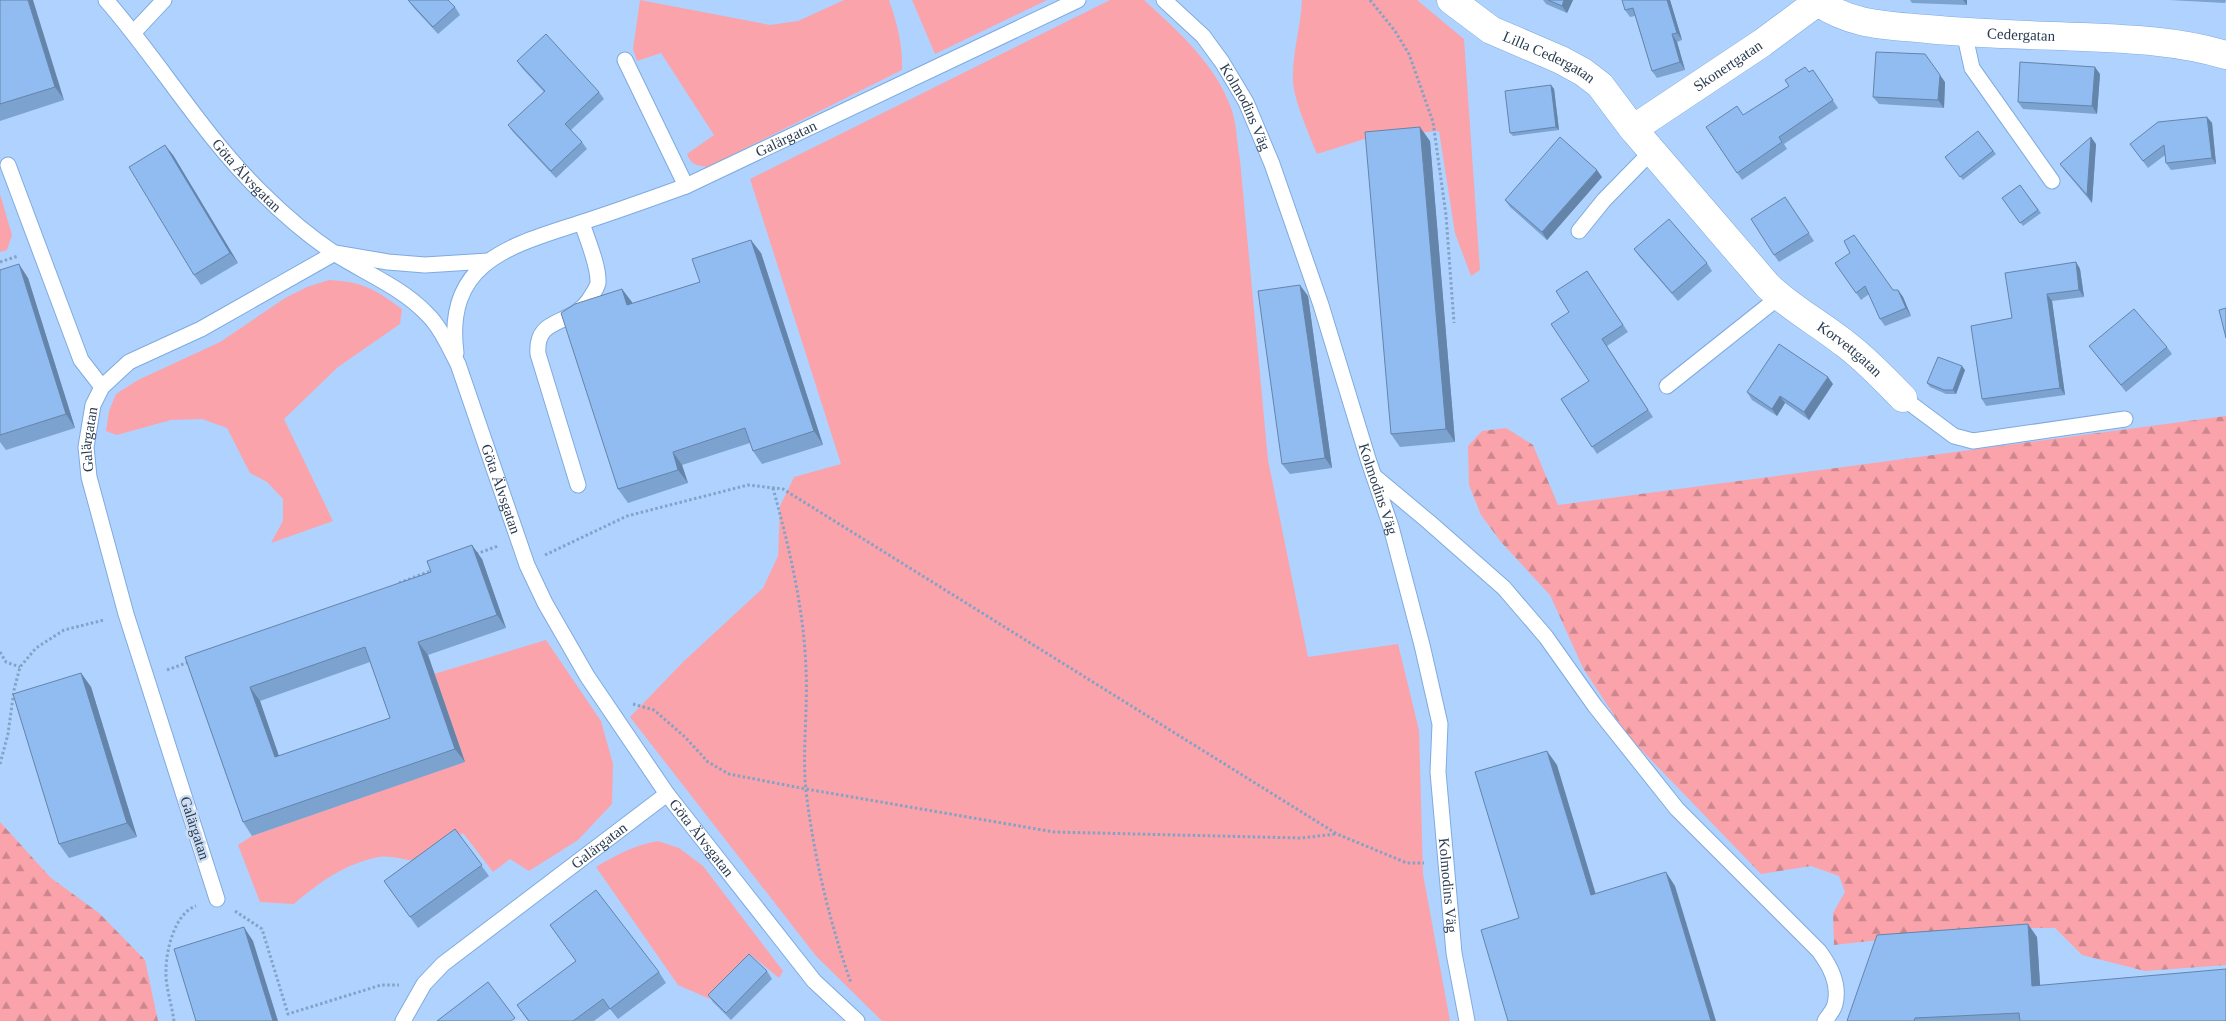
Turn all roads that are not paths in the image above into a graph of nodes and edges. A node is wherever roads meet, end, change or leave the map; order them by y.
1 (106, 0) edge
2 (164, 0) edge
3 (1078, 0) edge
4 (1164, 0) edge
5 (1451, 0) edge
6 (1819, 1) edge
7 (134, 32) junction
8 (1964, 32) junction
9 (2226, 55) edge
10 (624, 60) dead end
11 (1633, 129) junction
12 (1652, 151) junction
13 (8, 165) dead end
14 (2052, 182) dead end
15 (686, 186) junction
16 (582, 223) junction
17 (1579, 231) dead end
18 (335, 253) junction
19 (488, 261) junction
20 (1779, 298) junction
21 (458, 364) junction
22 (1667, 386) dead end
23 (102, 387) junction
24 (1903, 398) joint
25 (2125, 419) dead end
26 (1374, 476) junction
27 (578, 485) dead end
28 (667, 794) junction
29 (217, 899) road end
30 (403, 1021) edge
31 (857, 1021) edge
32 (1467, 1021) edge
33 (1825, 1021) edge

1 - 7 lane, Göta Älvsgatan
2 - 7 lane
3 - 15 lane, Galärgatan
4 - 26 lane, Kolmodins Väg
5 - 11 street, Lilla Cedergatan
6 - 8 street, Cedergatan
6 - 11 street, Skonertgatan
7 - 18 lane, Göta Älvsgatan
8 - 9 street, Cedergatan
8 - 14 lane
10 - 15 lane
11 - 12 street, Korvettgatan
12 - 17 lane
12 - 20 street, Korvettgatan
13 - 23 lane
15 - 16 lane, Galärgatan
16 - 19 lane, Galärgatan
16 - 27 lane
18 - 19 lane, Galärgatan
18 - 21 lane, Göta Älvsgatan
18 - 23 lane, Galärgatan
19 - 21 lane, Galärgatan
20 - 22 lane
20 - 24 street, Korvettgatan
21 - 28 lane, Göta Älvsgatan
23 - 29 lane, Galärgatan
24 - 25 lane, Korvettgatan
26 - 32 lane, Kolmodins Väg
26 - 33 lane
28 - 30 lane, Galärgatan
28 - 31 lane, Göta Älvsgatan

